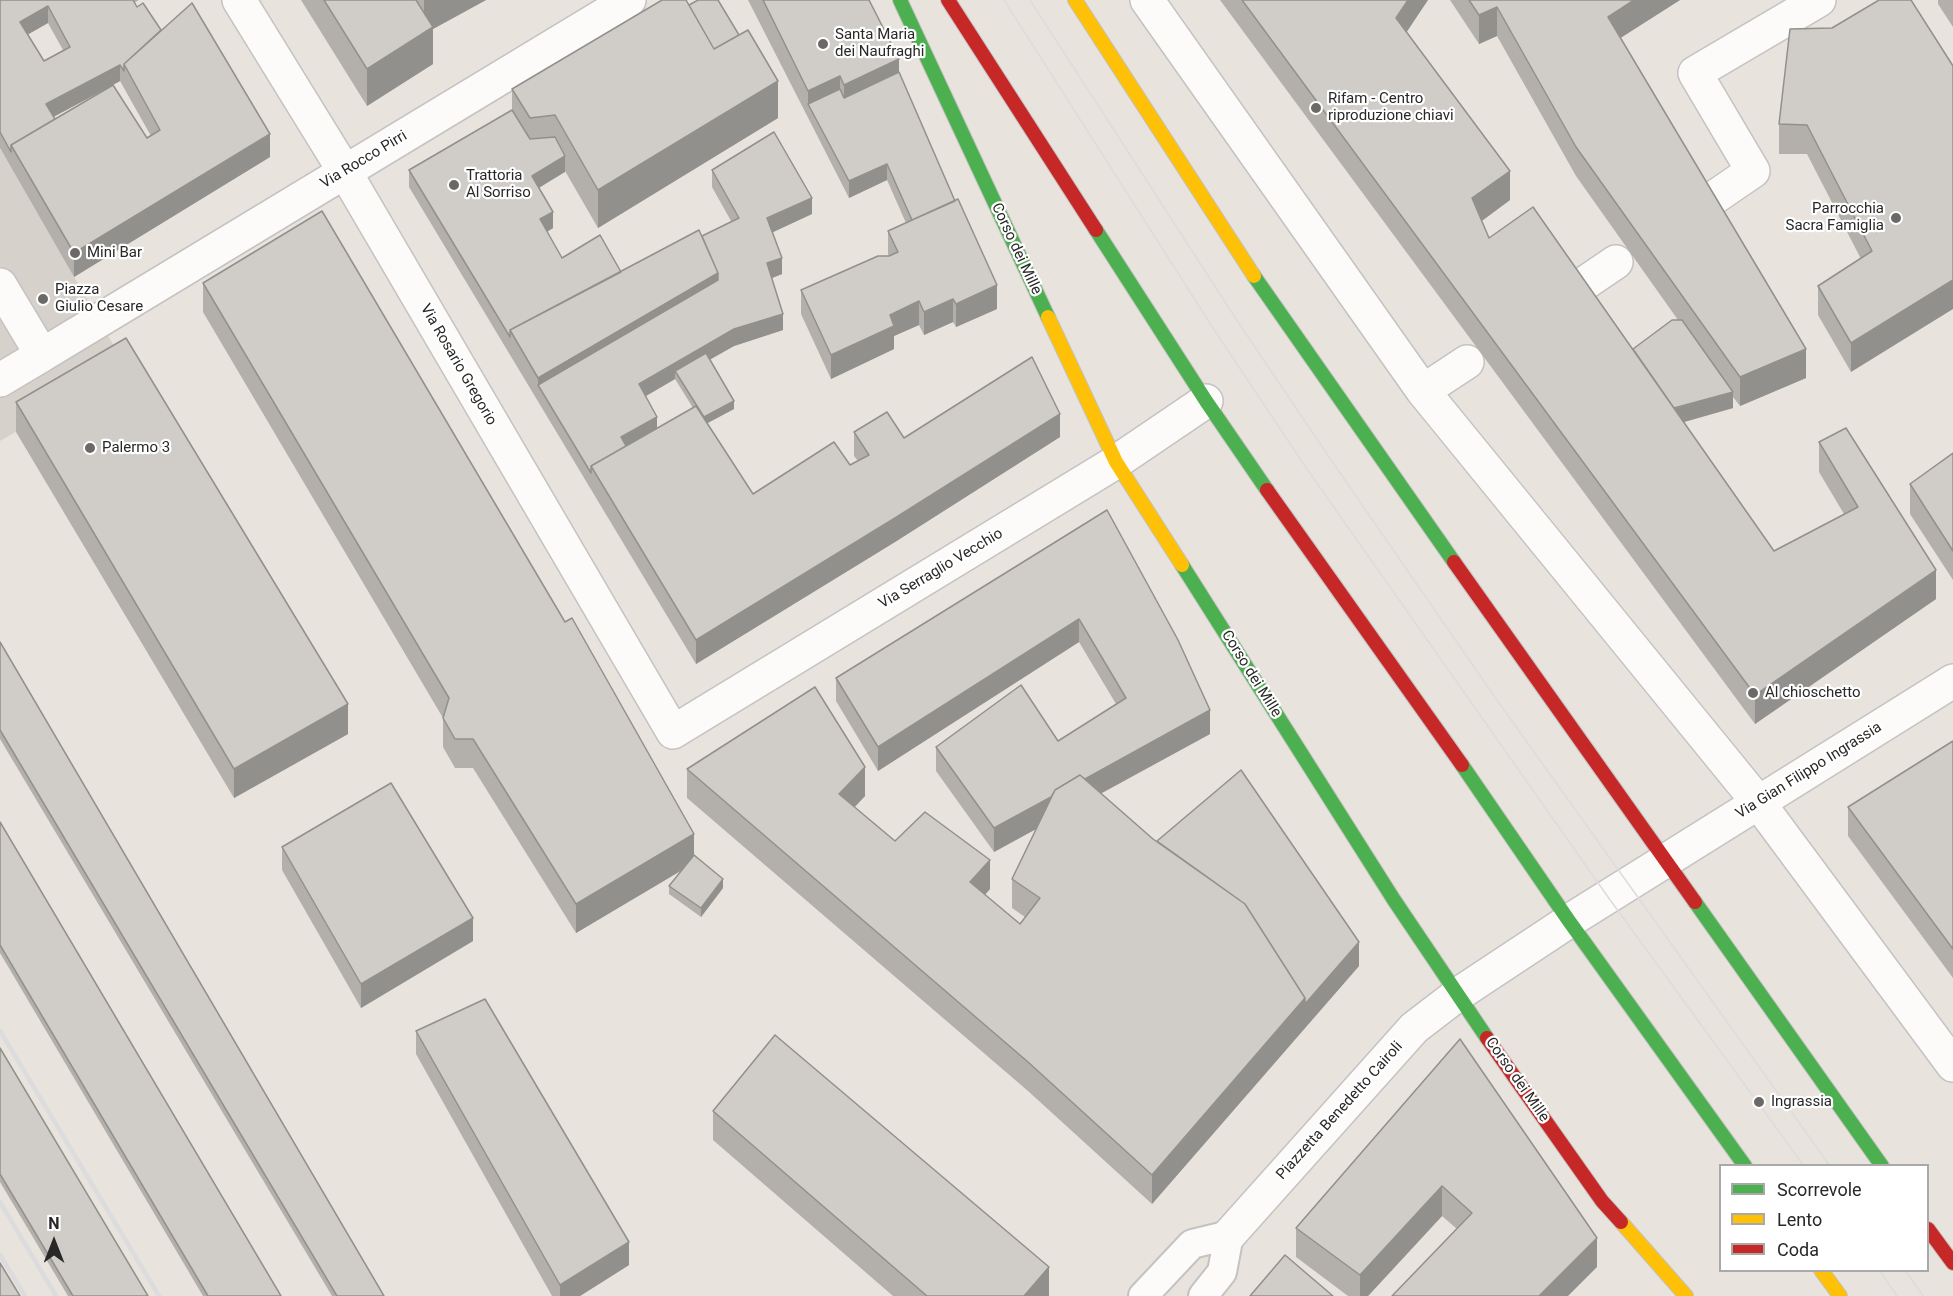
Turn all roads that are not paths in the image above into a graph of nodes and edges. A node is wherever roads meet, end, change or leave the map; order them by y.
1 (239, 0) edge
2 (629, 0) edge
3 (900, 0) edge
4 (948, 0) edge
5 (1076, 0) edge
6 (1147, 0) edge
7 (1819, 0) edge
8 (345, 172) junction
9 (1712, 199) edge
10 (1616, 262) dead end
11 (1585, 283) edge
12 (0, 285) edge
13 (42, 355) junction
14 (1467, 362) dead end
15 (0, 380) edge
16 (1423, 391) junction
17 (1206, 401) junction
18 (1116, 462) junction
19 (1953, 681) edge
20 (673, 732) joint
21 (1758, 802) junction
22 (1666, 861) junction
23 (1569, 921) junction
24 (1457, 995) junction
25 (1953, 1065) edge
26 (1744, 1164) edge
27 (1881, 1164) edge
28 (1929, 1230) edge
29 (1229, 1235) junction
30 (1953, 1263) edge
31 (1822, 1272) edge
32 (1143, 1296) edge
33 (1203, 1296) edge
34 (1686, 1296) edge
35 (1840, 1296) edge

1 - 8 street, Via Rosario Gregorio
2 - 8 street, Via Rocco Pirri
3 - 18 street, Corso dei Mille
4 - 17 street
5 - 22 street
6 - 16 street
7 - 9 street
8 - 13 street, Via Rocco Pirri
8 - 20 street, Via Rosario Gregorio
10 - 11 street
12 - 13 street
13 - 15 street, Via Rocco Pirri
14 - 16 street
16 - 21 street
17 - 18 street, Via Serraglio Vecchio
17 - 23 street
18 - 20 street, Via Serraglio Vecchio
18 - 24 street, Corso dei Mille
19 - 21 street, Via Gian Filippo Ingrassia
21 - 22 street, Via Gian Filippo Ingrassia
21 - 25 street
22 - 23 street, Via Gian Filippo Ingrassia
22 - 27 street
23 - 24 street, Piazzetta Benedetto Cairoli
23 - 26 street
24 - 29 street, Piazzetta Benedetto Cairoli
24 - 34 street, Corso dei Mille
28 - 30 street
29 - 32 lane
29 - 33 lane
31 - 35 street

